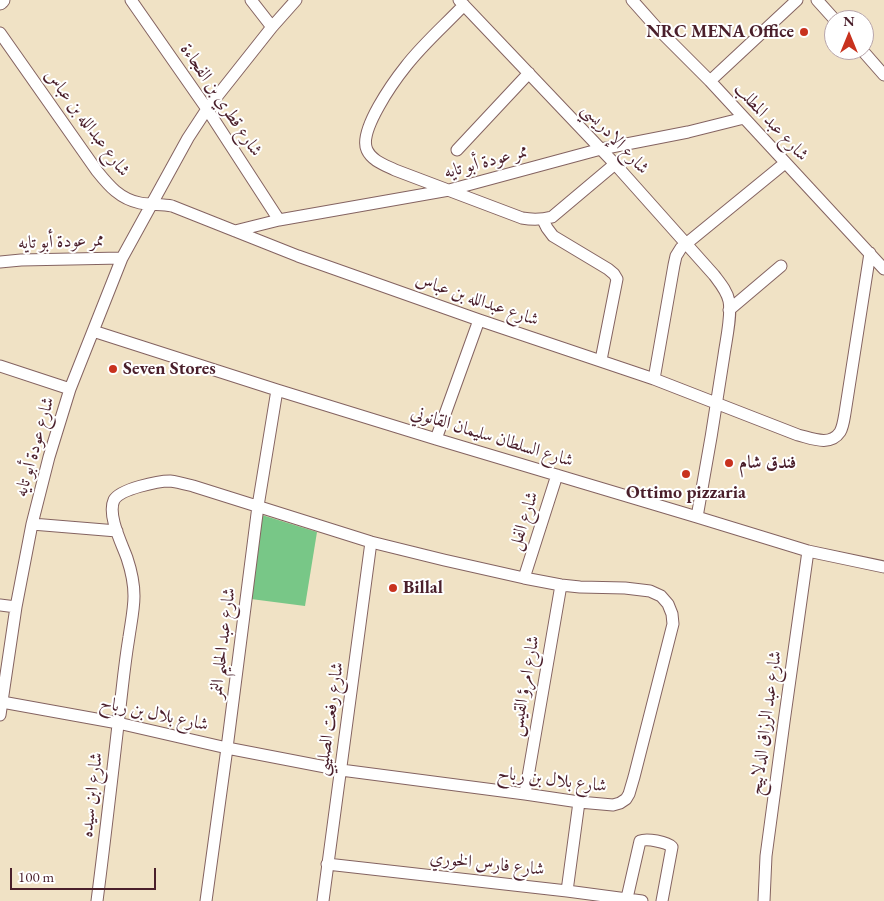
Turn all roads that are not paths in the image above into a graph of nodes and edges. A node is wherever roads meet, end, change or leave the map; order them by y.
1 (131, 0) edge
2 (251, 0) edge
3 (296, 0) edge
4 (632, 0) edge
5 (797, 0) edge
6 (817, 0) edge
7 (462, 3) edge
8 (826, 10) edge
9 (272, 26) junction
10 (0, 33) edge
11 (871, 60) edge
12 (529, 73) junction
13 (884, 75) edge
14 (710, 80) junction
15 (207, 109) junction
16 (744, 118) junction
17 (601, 149) junction
18 (458, 150) dead end
19 (785, 162) junction
20 (615, 164) junction
21 (448, 190) junction
22 (152, 204) junction
23 (279, 220) junction
24 (544, 220) junction
25 (235, 231) junction
26 (686, 243) junction
27 (870, 253) junction
28 (122, 258) junction
29 (0, 262) edge
30 (781, 266) dead end
31 (884, 269) edge
32 (729, 310) junction
33 (479, 320) junction
34 (93, 331) junction
35 (601, 360) junction
36 (0, 366) edge
37 (654, 379) junction
38 (70, 389) junction
39 (277, 390) junction
40 (717, 403) junction
41 (436, 440) junction
42 (557, 475) junction
43 (258, 506) junction
44 (697, 517) junction
45 (32, 524) junction
46 (117, 531) junction
47 (371, 542) junction
48 (808, 551) junction
49 (884, 567) edge
50 (524, 578) junction
51 (561, 585) junction
52 (0, 605) edge
53 (16, 607) junction
54 (2, 702) junction
55 (0, 715) edge
56 (118, 723) junction
57 (227, 748) junction
58 (341, 770) junction
59 (525, 794) junction
60 (579, 802) junction
61 (328, 864) junction
62 (567, 891) junction
63 (627, 898) junction
64 (97, 901) edge
65 (206, 901) edge
66 (322, 901) edge
67 (642, 901) edge
68 (662, 901) edge
69 (764, 901) edge

1 - 15 street, شارع قطري بن الفجاءة
2 - 9 street
3 - 9 street
4 - 14 street, شارع عبد المطلب
5 - 14 street
6 - 8 street
7 - 12 street, شارع الإدريسي
7 - 21 street
9 - 15 street
10 - 22 street, شارع عبدالله بن عباس
11 - 13 street
12 - 17 street, شارع الإدريسي
12 - 18 street
14 - 16 street, شارع عبد المطلب
15 - 22 street
15 - 23 street, شارع قطري بن الفجاءة
16 - 17 street, ممر عودة أبو تايه
16 - 19 street, شارع عبد المطلب
17 - 20 street, شارع الإدريسي
17 - 21 street, ممر عودة أبو تايه
19 - 26 street
19 - 27 street, شارع عبد المطلب
20 - 24 street
20 - 26 street, شارع الإدريسي
21 - 23 street, ممر عودة أبو تايه
21 - 24 street
22 - 25 street, شارع عبدالله بن عباس
22 - 28 street, شارع عودة أبو تايه
23 - 25 street, ممر عودة أبو تايه
24 - 35 street
25 - 33 street, شارع عبدالله بن عباس
26 - 32 street, شارع الإدريسي
26 - 37 street
27 - 31 street, شارع عبد المطلب
27 - 40 street, شارع عبدالله بن عباس
28 - 29 street, ممر عودة أبو تايه
28 - 34 street, شارع عودة أبو تايه
30 - 32 street
32 - 40 street, شارع الإدريسي
33 - 35 street, شارع عبدالله بن عباس
33 - 41 street
34 - 38 street, شارع عودة أبو تايه
34 - 39 street, شارع السلطان سليمان القانوني
35 - 37 street, شارع عبدالله بن عباس
36 - 38 street
37 - 40 street, شارع عبدالله بن عباس
38 - 45 street, شارع عودة أبو تايه
39 - 41 street, شارع السلطان سليمان القانوني
39 - 43 street, شارع عبد الحليم النمر
40 - 44 street, شارع الإدريسي
41 - 42 street, شارع السلطان سليمان القانوني
42 - 44 street, شارع السلطان سليمان القانوني
42 - 50 street, شارع الفل
43 - 46 street, شارع بلال بن رباح
43 - 47 street, شارع بلال بن رباح
43 - 57 street, شارع عبد الحليم النمر
44 - 48 street, شارع السلطان سليمان القانوني
45 - 46 street
45 - 53 street, شارع عودة أبو تايه
46 - 56 street, شارع ابن سيده
47 - 50 street, شارع بلال بن رباح
47 - 58 street, شارع رفعت الصليبي
48 - 49 street, شارع السلطان سليمان القانوني
48 - 69 street, شارع عبد الرزاق الدلابيح
50 - 51 street, شارع بلال بن رباح
51 - 59 street, شارع امرؤ القيس
51 - 60 street, شارع بلال بن رباح
52 - 53 street
53 - 54 street, شارع عودة أبو تايه
54 - 55 street, شارع عودة أبو تايه
54 - 56 street, شارع بلال بن رباح
56 - 57 street, شارع بلال بن رباح
56 - 64 street, شارع ابن سيده
57 - 58 street, شارع بلال بن رباح
57 - 65 street, شارع عبد الحليم النمر
58 - 59 street, شارع بلال بن رباح
58 - 61 street, شارع رفعت الصليبي
59 - 60 street, شارع بلال بن رباح
60 - 62 street
61 - 62 street, شارع فارس الخوري
61 - 66 street, شارع رفعت الصليبي
62 - 63 street, شارع فارس الخوري
63 - 67 street, شارع فارس الخوري
63 - 68 street

